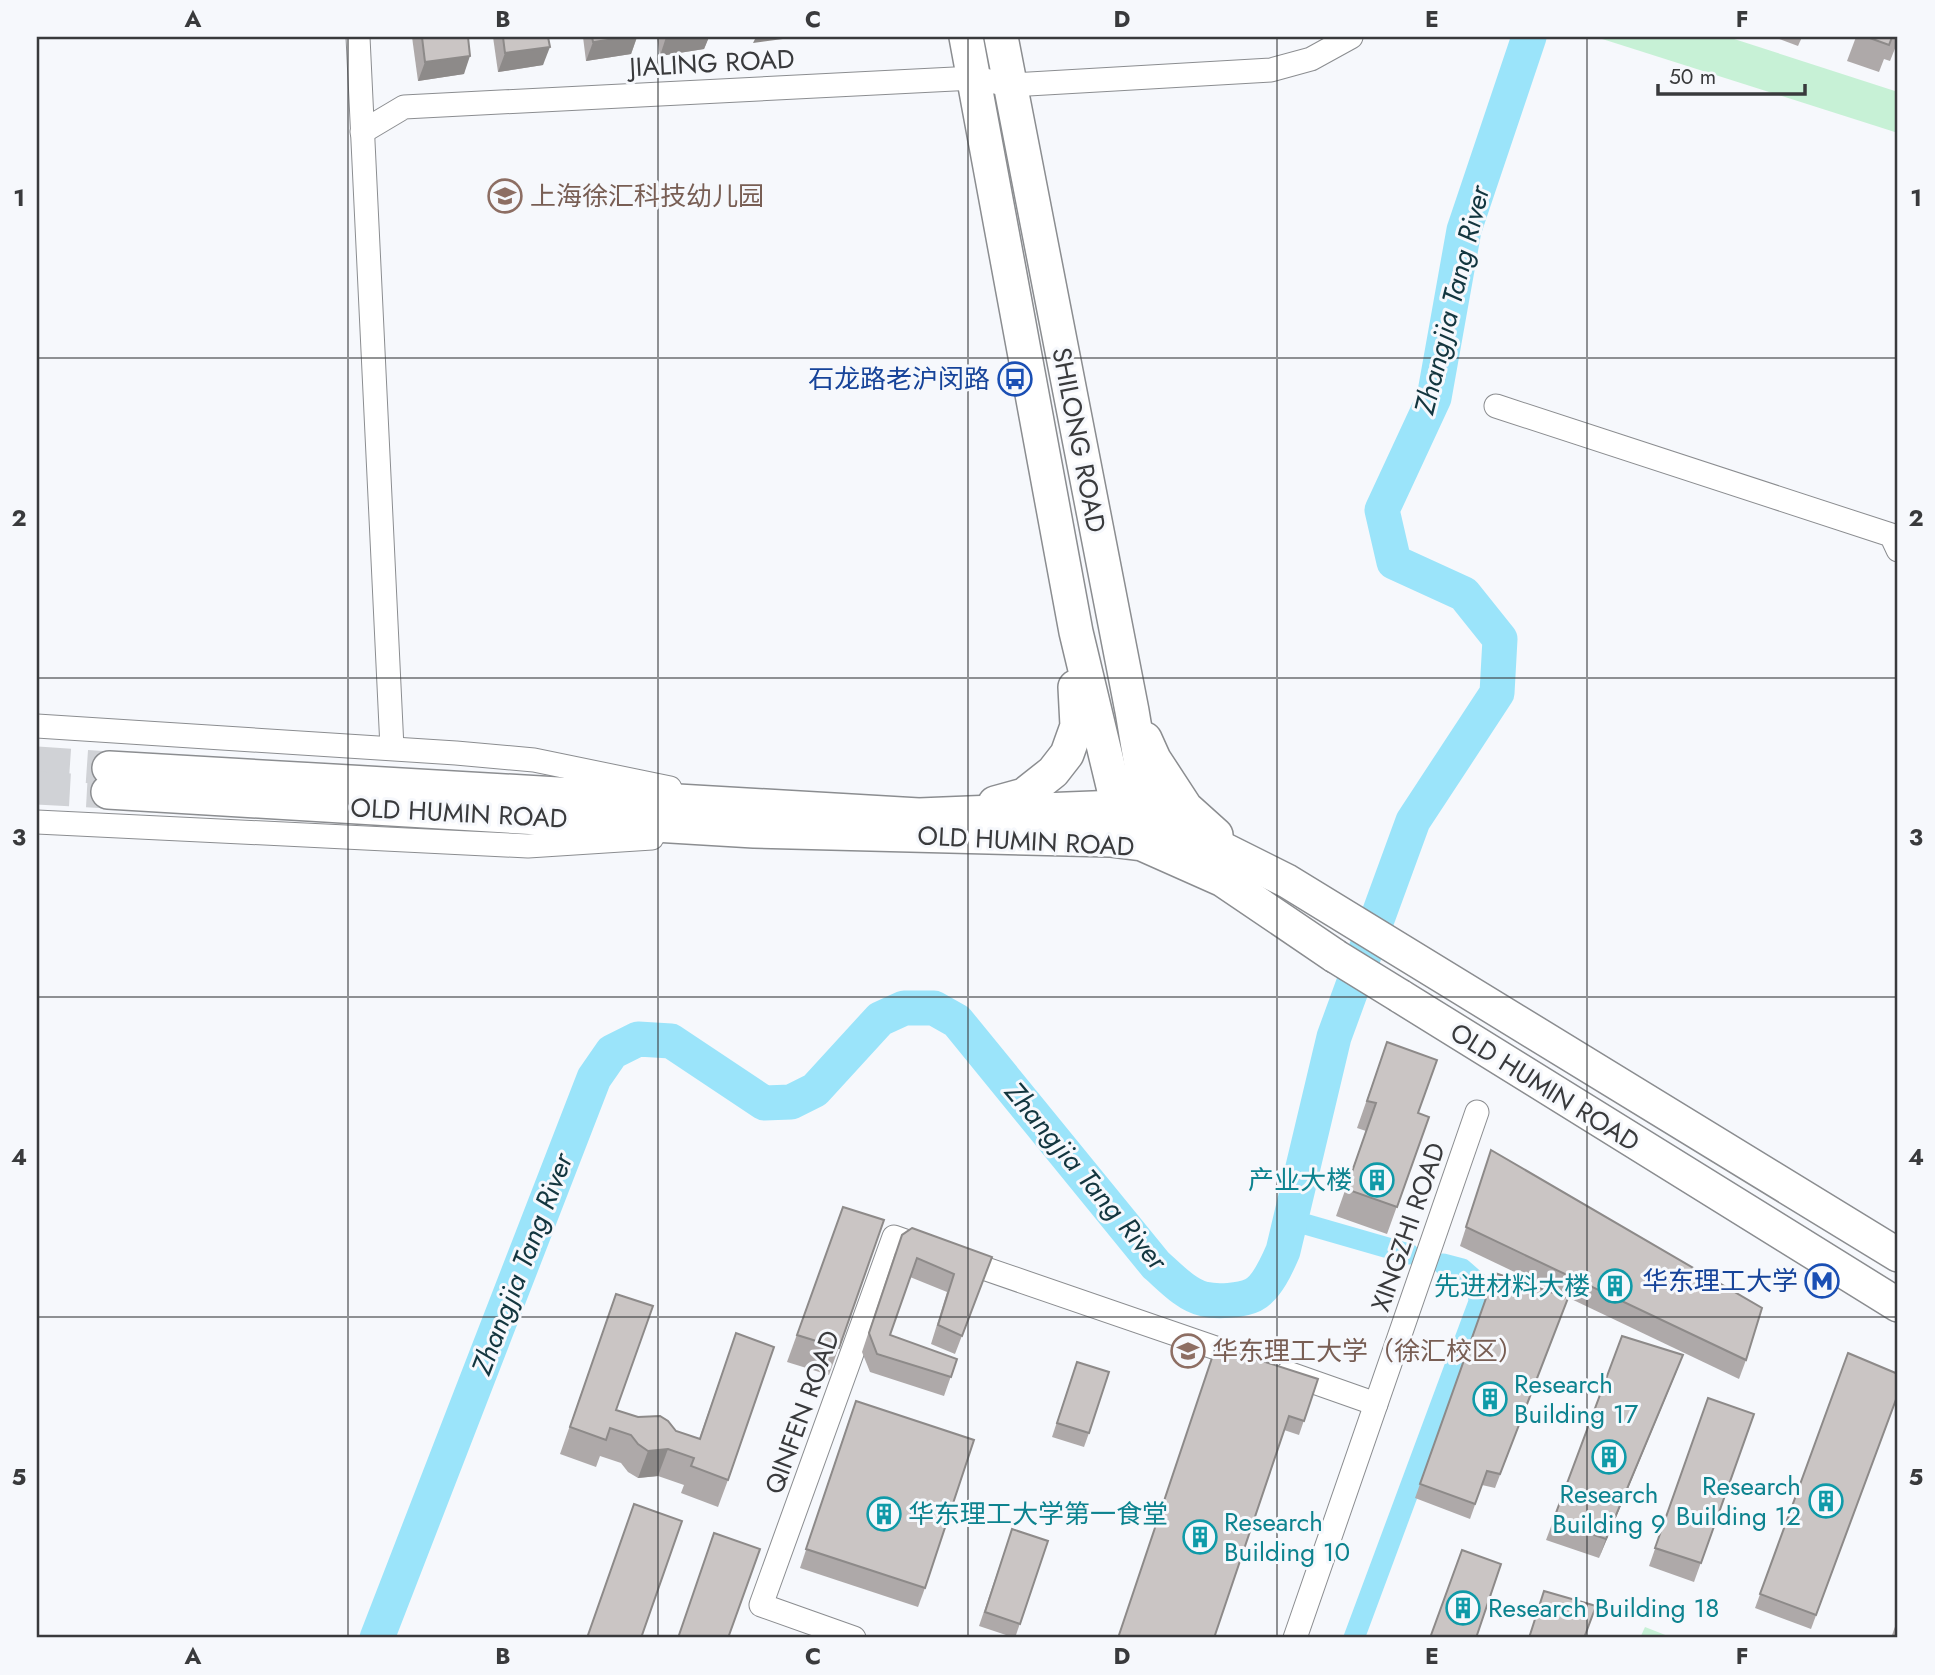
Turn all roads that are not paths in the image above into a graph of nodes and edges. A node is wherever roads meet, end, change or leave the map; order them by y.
1 (358, 37) edge
2 (966, 37) edge
3 (1002, 37) edge
4 (1350, 37) edge
5 (974, 78) junction
6 (1010, 85) junction
7 (362, 132) junction
8 (1496, 406) dead end
9 (1898, 550) edge
10 (1076, 632) junction
11 (1132, 711) junction
12 (37, 726) edge
13 (392, 748) junction
14 (109, 780) tunnel mouth
15 (919, 815) junction
16 (755, 818) junction
17 (37, 822) edge
18 (1130, 826) junction
19 (1238, 856) junction
20 (1477, 1112) dead end
21 (1898, 1255) edge
22 (1898, 1305) edge
23 (1376, 1404) junction
24 (799, 1629) edge
25 (854, 1638) edge
26 (1295, 1638) edge

1 - 7 street
2 - 5 main road, SHILONG ROAD
3 - 6 main road, SHILONG ROAD
4 - 6 street, JIALING ROAD
5 - 6 street, JIALING ROAD
5 - 7 street, JIALING ROAD
5 - 10 main road, SHILONG ROAD
6 - 11 main road, SHILONG ROAD
7 - 13 street
8 - 9 street
10 - 15 main road
10 - 18 main road, SHILONG ROAD
11 - 18 main road, SHILONG ROAD
11 - 19 main road
12 - 13 street
13 - 16 street
14 - 16 main road, OLD HUMIN ROAD
15 - 16 main road, OLD HUMIN ROAD
15 - 18 main road, OLD HUMIN ROAD
16 - 17 street
16 - 18 main road, OLD HUMIN ROAD
18 - 19 main road, OLD HUMIN ROAD
18 - 22 main road, OLD HUMIN ROAD, bridge
19 - 21 main road, OLD HUMIN ROAD
20 - 23 street, XINGZHI ROAD
23 - 24 street, QINFEN ROAD
23 - 26 street, XINGZHI ROAD
24 - 25 street

